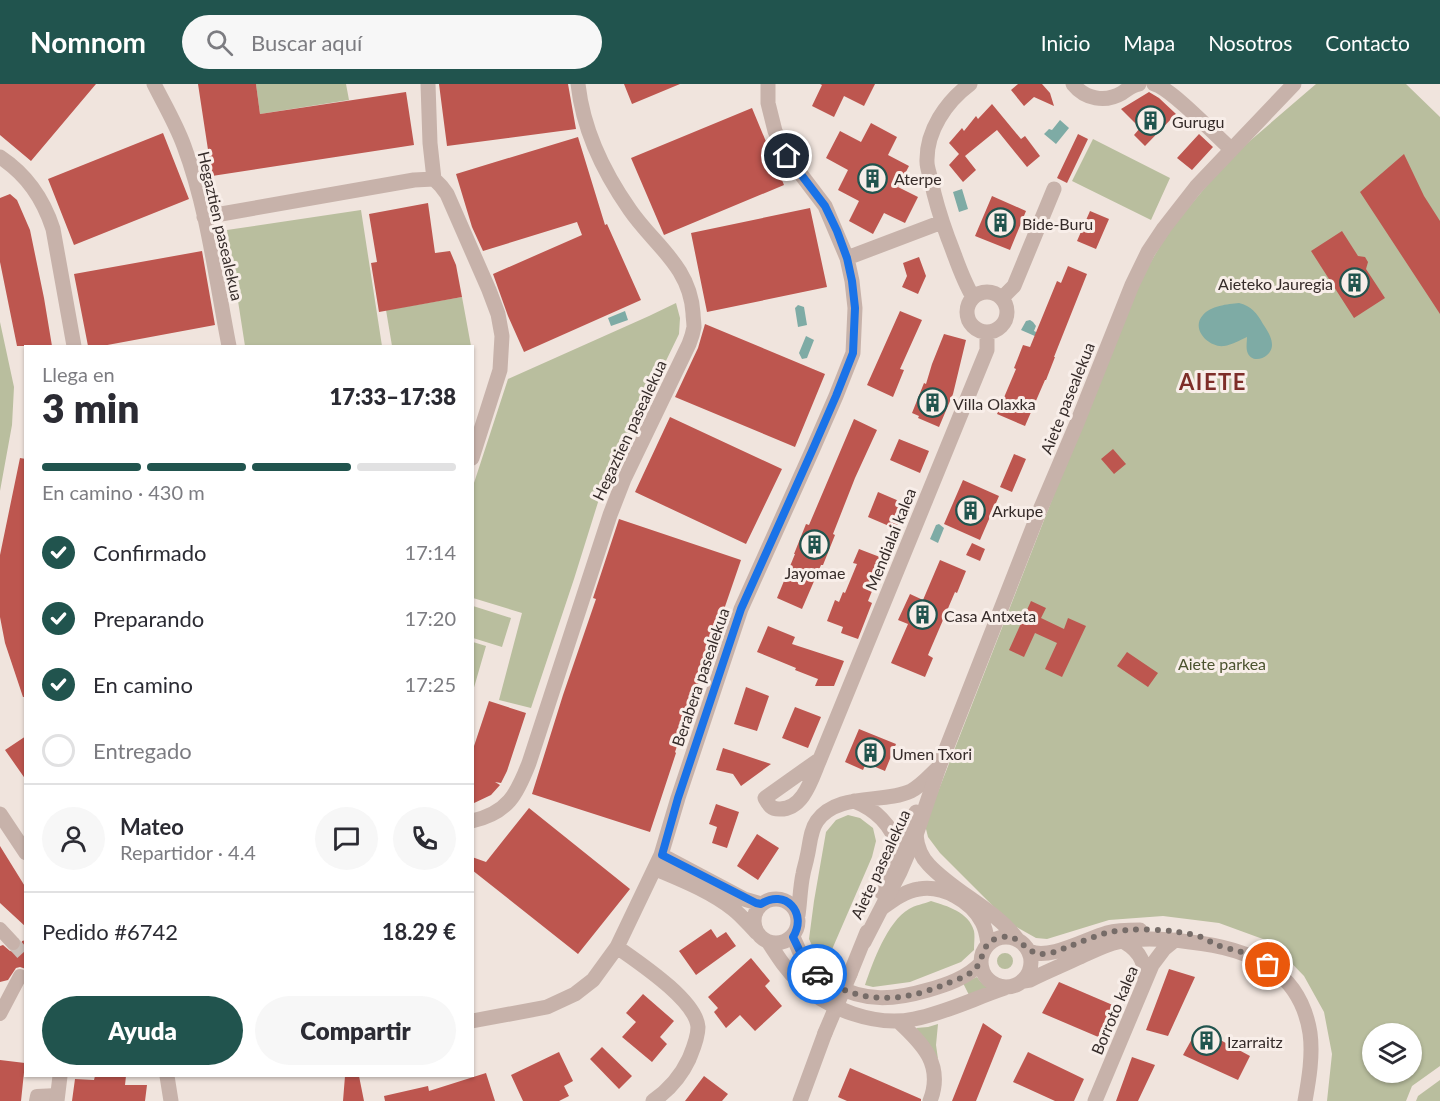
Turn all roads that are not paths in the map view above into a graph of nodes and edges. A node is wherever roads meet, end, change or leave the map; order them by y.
1 (154, 84) edge
2 (428, 84) edge
3 (578, 84) edge
4 (768, 84) edge
5 (970, 84) edge
6 (1073, 84) edge
7 (1139, 84) edge
8 (1154, 84) edge
9 (1294, 84) edge
10 (1231, 149) junction
11 (0, 157) edge
12 (434, 179) junction
13 (1054, 189) dead end
14 (204, 218) junction
15 (942, 222) junction
16 (847, 258) junction
17 (973, 297) junction
18 (1002, 298) junction
19 (987, 332) junction
20 (74, 345) edge
21 (229, 345) edge
22 (474, 452) edge
23 (820, 759) dead end
24 (939, 767) junction
25 (854, 801) junction
26 (0, 813) edge
27 (474, 820) edge
28 (916, 835) junction
29 (898, 848) junction
30 (24, 850) edge
31 (659, 862) junction
32 (802, 876) junction
33 (777, 899) junction
34 (761, 904) junction
35 (882, 908) junction
36 (798, 915) junction
37 (1, 931) edge
38 (793, 937) junction
39 (763, 938) junction
40 (1017, 939) junction
41 (1175, 940) junction
42 (1123, 941) junction
43 (864, 942) junction
44 (13, 943) tunnel mouth
45 (988, 945) junction
46 (1219, 945) junction
47 (617, 947) junction
48 (1061, 949) junction
49 (1029, 951) junction
50 (981, 963) junction
51 (20, 976) dead end
52 (1024, 981) junction
53 (1145, 981) junction
54 (1005, 988) junction
55 (0, 1014) edge
56 (474, 1021) edge
57 (898, 1021) junction
58 (60, 1077) edge
59 (167, 1077) edge
60 (57, 1098) edge
61 (36, 1101) edge
62 (171, 1101) edge
63 (653, 1101) edge
64 (800, 1101) edge
65 (930, 1101) edge
66 (1095, 1101) edge
67 (1305, 1101) edge

1 - 14 street, Hegaztien pasealekua
2 - 12 street
3 - 27 street, Hegaztien pasealekua
4 - 16 street, Berabera pasealekua
5 - 15 street
6 - 7 street
8 - 10 street
9 - 10 street, Aiete pasealekua
10 - 24 street, Aiete pasealekua
11 - 20 street
12 - 14 street
12 - 22 street
13 - 18 street
14 - 21 street, Hegaztien pasealekua
15 - 16 street
15 - 17 street
16 - 31 street, Berabera pasealekua
17 - 18 street
17 - 19 street
18 - 19 street
19 - 23 street, Mendialai kalea
24 - 25 street
24 - 28 street, Aiete pasealekua
24 - 29 street, Aiete pasealekua
25 - 29 street
25 - 32 street
26 - 30 street
28 - 35 street, Aiete pasealekua
28 - 40 street
29 - 43 street, Aiete pasealekua
31 - 34 street
31 - 39 street
31 - 47 street, Berabera pasealekua
32 - 33 street
32 - 36 street
33 - 34 street
33 - 36 street
34 - 39 street
35 - 43 street, Aiete pasealekua
35 - 45 street
36 - 38 street
37 - 44 street
38 - 39 street
38 - 50 street
39 - 57 street
40 - 45 street
40 - 49 street
41 - 42 street, Borroto kalea
41 - 46 street, Borroto kalea
41 - 53 street, Borroto kalea
42 - 48 street
42 - 52 street, Borroto kalea
42 - 53 street
43 - 64 street, Aiete pasealekua, bridge
45 - 50 street
46 - 48 street, Borroto kalea
46 - 67 street, Borroto kalea
47 - 56 street, Berabera pasealekua
47 - 63 street
48 - 49 street, Borroto kalea
49 - 52 street
50 - 54 street
51 - 55 street
52 - 54 street
53 - 66 street, Borroto kalea
54 - 57 street
57 - 65 street
58 - 60 street
59 - 62 street
60 - 61 street

